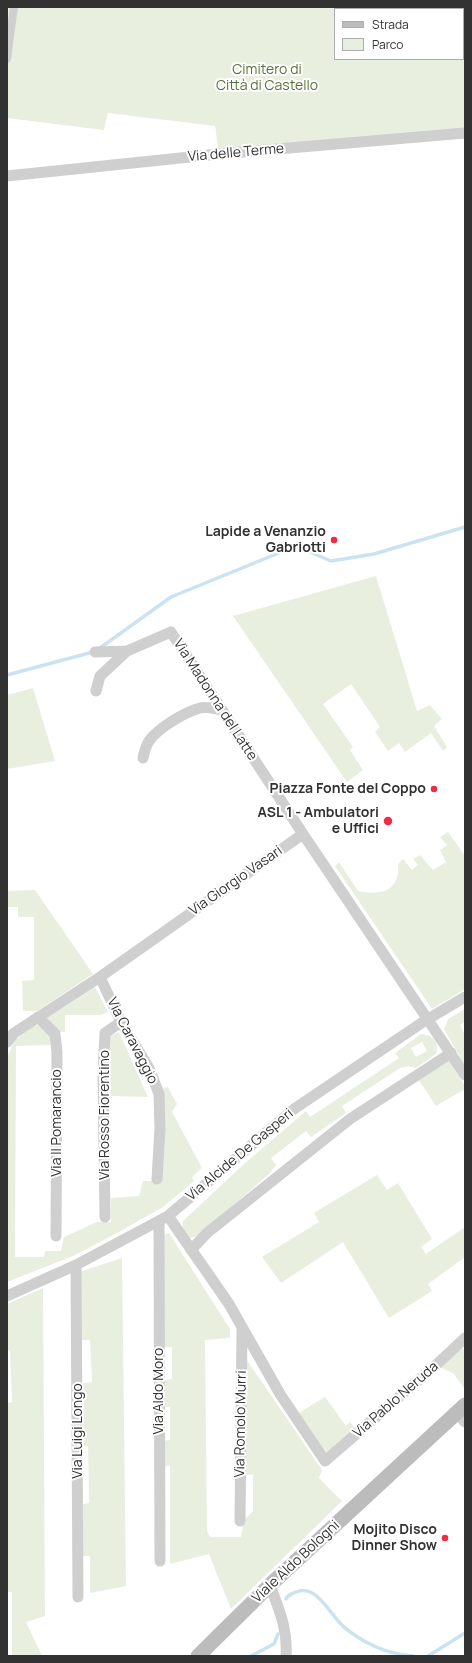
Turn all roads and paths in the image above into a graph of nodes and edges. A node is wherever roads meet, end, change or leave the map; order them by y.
1 (14, 7) edge
2 (7, 60) edge
3 (465, 133) edge
4 (7, 176) edge
5 (127, 651) junction
6 (95, 652) dead end
7 (96, 691) dead end
8 (222, 710) junction
9 (143, 758) dead end
10 (303, 834) junction
11 (100, 977) junction
12 (465, 997) edge
13 (38, 1017) junction
14 (428, 1019) junction
15 (121, 1022) junction
16 (7, 1042) edge
17 (451, 1053) junction
18 (465, 1075) edge
19 (157, 1179) dead end
20 (105, 1217) dead end
21 (164, 1218) junction
22 (56, 1236) dead end
23 (191, 1250) junction
24 (76, 1265) junction
25 (7, 1296) edge
26 (242, 1328) junction
27 (465, 1338) edge
28 (462, 1413) edge
29 (325, 1460) joint
30 (240, 1521) dead end
31 (160, 1562) dead end
32 (270, 1585) junction
33 (78, 1597) dead end
34 (198, 1656) edge
35 (286, 1656) edge

1 - 2 street
3 - 4 street, Via delle Terme
5 - 6 street, Via Madonna del Latte
5 - 7 street
5 - 8 street, Via Madonna del Latte
8 - 9 street
8 - 10 street, Via Madonna del Latte
10 - 11 street, Via Giorgio Vasari
10 - 14 street
11 - 13 street, Via Giorgio Vasari
11 - 15 street, Via Caravaggio
12 - 14 street, Via Alcide De Gasperi
13 - 16 street, Via Giorgio Vasari
13 - 22 street, Via Il Pomarancio
14 - 17 street
14 - 21 street, Via Alcide De Gasperi
15 - 19 street, Via Caravaggio
15 - 20 street, Via Rosso Fiorentino
17 - 18 street
17 - 23 street
21 - 23 street, Via Romolo Murri
21 - 24 street, Via Alcide De Gasperi
21 - 31 street, Via Aldo Moro
23 - 26 street, Via Romolo Murri
24 - 25 street, Via Alcide De Gasperi
24 - 33 street, Via Luigi Longo
26 - 29 street, Via Romolo Murri
26 - 30 street, Via Romolo Murri
27 - 29 street, Via Pablo Neruda
28 - 32 main road, Viale Aldo Bologni
32 - 34 main road, Viale Aldo Bologni
32 - 35 street

